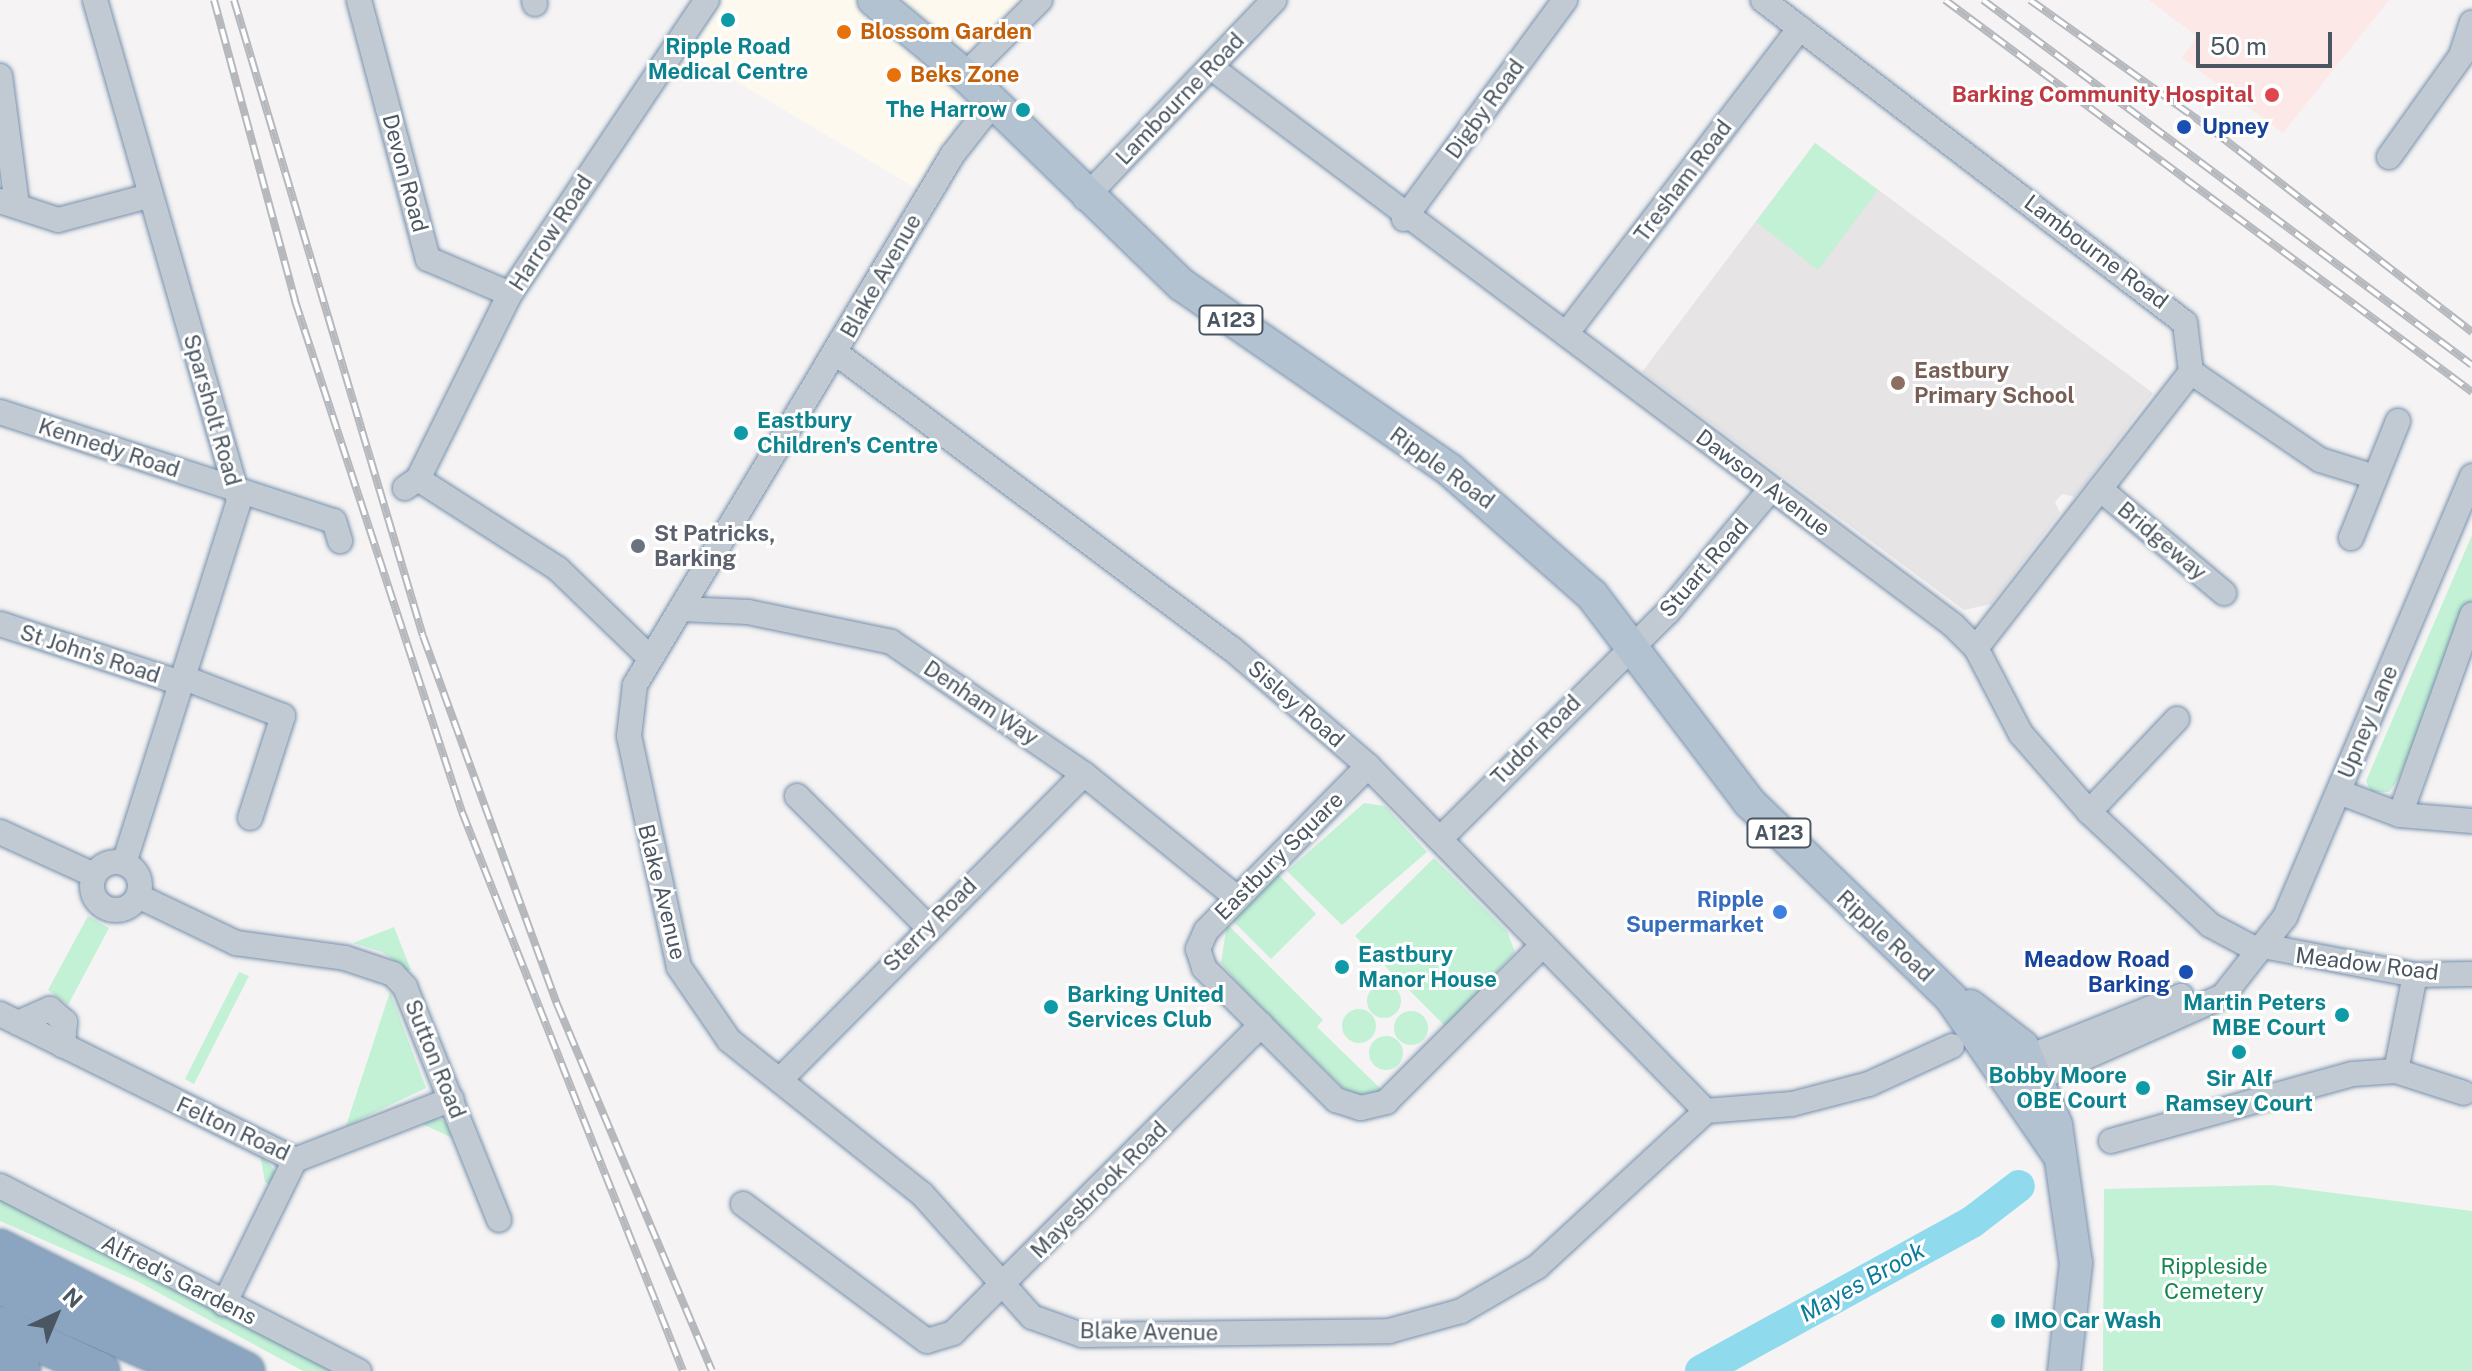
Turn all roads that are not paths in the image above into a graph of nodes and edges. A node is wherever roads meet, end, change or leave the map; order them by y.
1 (95, 0) edge
2 (359, 0) edge
3 (707, 0) edge
4 (874, 0) edge
5 (1040, 0) edge
6 (1274, 0) edge
7 (1565, 0) edge
8 (1763, 0) edge
9 (2472, 23) edge
10 (1800, 28) junction
11 (1212, 68) junction
12 (965, 75) junction
13 (0, 76) edge
14 (993, 103) junction
15 (2389, 157) dead end
16 (149, 196) junction
17 (1085, 198) junction
18 (9, 204) edge
19 (1404, 219) junction
20 (510, 294) junction
21 (1566, 334) junction
22 (836, 353) junction
23 (2191, 372) junction
24 (0, 412) edge
25 (2398, 421) dead end
26 (2472, 476) edge
27 (2375, 477) junction
28 (236, 488) junction
29 (1771, 489) junction
30 (2100, 489) junction
31 (2351, 538) dead end
32 (340, 541) dead end
33 (2224, 593) dead end
34 (681, 609) junction
35 (2472, 615) edge
36 (0, 624) edge
37 (1635, 644) junction
38 (1976, 648) junction
39 (647, 655) junction
40 (181, 680) junction
41 (2177, 719) dead end
42 (1368, 766) junction
43 (1084, 774) junction
44 (2339, 792) junction
45 (797, 796) dead end
46 (2089, 812) junction
47 (2400, 815) junction
48 (250, 818) dead end
49 (2472, 821) edge
50 (0, 832) edge
51 (1440, 839) junction
52 (124, 863) junction
53 (94, 875) junction
54 (138, 896) junction
55 (1237, 898) junction
56 (927, 926) junction
57 (1543, 945) junction
58 (2257, 953) junction
59 (2472, 974) edge
60 (2415, 975) junction
61 (9, 1018) edge
62 (1261, 1025) junction
63 (1952, 1046) dead end
64 (2396, 1071) junction
65 (2024, 1075) junction
66 (780, 1080) junction
67 (2464, 1093) dead end
68 (452, 1099) junction
69 (1706, 1111) junction
70 (2111, 1141) dead end
71 (295, 1160) junction
72 (0, 1186) edge
73 (743, 1204) dead end
74 (499, 1220) dead end
75 (0, 1248) edge
76 (0, 1286) edge
77 (1005, 1286) junction
78 (224, 1304) junction
79 (0, 1325) edge
80 (0, 1361) edge
81 (22, 1371) edge
82 (101, 1371) edge
83 (193, 1371) edge
84 (246, 1371) edge
85 (359, 1371) edge
86 (2064, 1371) edge

1 - 16 street, Sparsholt Road
2 - 20 street, Devon Road
3 - 20 street, Harrow Road
4 - 12 main road, Ripple Road / A123
5 - 12 street
6 - 11 street, Lambourne Road
7 - 19 street, Digby Road
8 - 10 street, Lambourne Road
9 - 15 street
10 - 21 street, Tresham Road
10 - 23 street, Lambourne Road
11 - 17 street, Lambourne Road
11 - 19 street, Dawson Avenue
12 - 14 main road, Ripple Road / A123
13 - 18 street
14 - 17 main road, Ripple Road / A123
14 - 22 street, Blake Avenue
16 - 18 street
16 - 28 street, Sparsholt Road
17 - 37 main road, Ripple Road / A123
19 - 21 street, Dawson Avenue
20 - 39 street, Harrow Road
21 - 29 street, Dawson Avenue
22 - 34 street, Blake Avenue
22 - 42 street, Sisley Road
23 - 27 street
23 - 30 street
24 - 28 street, Kennedy Road
25 - 27 street
26 - 44 street, Upney Lane
27 - 31 street
28 - 32 street, Kennedy Road
28 - 40 street, Sparsholt Road
29 - 37 street, Stuart Road
29 - 38 street, Dawson Avenue
30 - 33 street, Bridgeway
30 - 38 street
34 - 39 street, Blake Avenue
34 - 43 street, Denham Way
35 - 47 street
36 - 40 street, St John's Road
37 - 51 street, Tudor Road
37 - 65 main road, Ripple Road / A123
38 - 46 street, Dawson Avenue
39 - 66 street, Blake Avenue
40 - 48 street, St John's Road
40 - 52 street, Sparsholt Road
41 - 46 street
42 - 51 street, Sisley Road
42 - 55 street, Eastbury Square
43 - 55 street, Denham Way
43 - 56 street, Sterry Road
44 - 47 street
44 - 58 street, Upney Lane
45 - 56 street
46 - 58 street, Dawson Avenue
47 - 49 street
50 - 53 street
51 - 57 street, Sisley Road
52 - 53 street
52 - 54 street
53 - 54 street
54 - 68 street, Sutton Road
55 - 62 street, Eastbury Square
56 - 66 street, Sterry Road
57 - 62 street, Eastbury Square
57 - 69 street, Sisley Road
58 - 60 street, Meadow Road
58 - 65 street
59 - 60 street, Meadow Road
60 - 64 street
61 - 71 street, Felton Road
62 - 77 street, Mayesbrook Road
63 - 69 street
64 - 67 street
64 - 70 street
65 - 86 main road, Ripple Road / A123
66 - 77 street, Blake Avenue
68 - 71 street, Felton Road
68 - 74 street, Sutton Road
69 - 77 street, Blake Avenue
71 - 78 street
72 - 78 street, Alfred's Gardens
73 - 77 street, Mayesbrook Road
75 - 84 highway
76 - 83 highway
78 - 85 street, Alfred's Gardens
79 - 82 highway
80 - 81 highway

